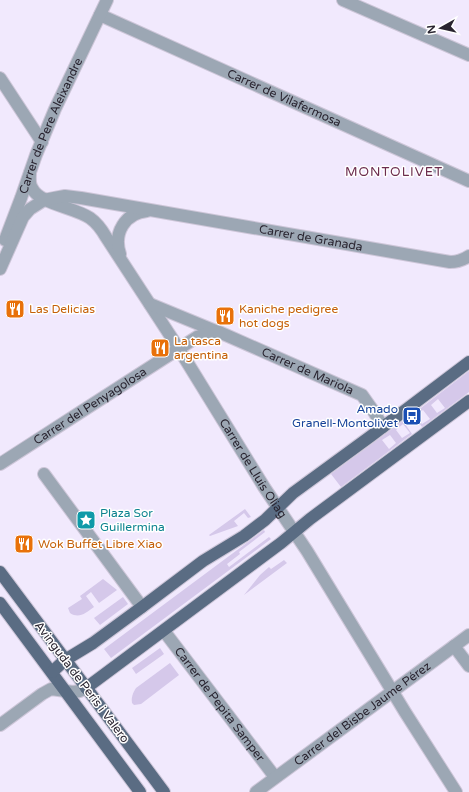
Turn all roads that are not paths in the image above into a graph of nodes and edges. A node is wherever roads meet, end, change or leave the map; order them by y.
1 (107, 0) edge
2 (343, 0) edge
3 (100, 15) junction
4 (469, 55) edge
5 (0, 78) edge
6 (42, 142) junction
7 (30, 173) junction
8 (469, 181) edge
9 (44, 200) junction
10 (152, 210) junction
11 (0, 254) edge
12 (469, 257) edge
13 (122, 261) junction
14 (0, 269) edge
15 (150, 304) junction
16 (218, 332) junction
17 (179, 349) junction
18 (469, 362) edge
19 (469, 401) edge
20 (383, 427) junction
21 (0, 464) edge
22 (44, 474) dead end
23 (278, 508) junction
24 (294, 532) junction
25 (0, 572) edge
26 (0, 603) edge
27 (142, 607) junction
28 (164, 631) junction
29 (469, 635) edge
30 (454, 646) junction
31 (65, 660) junction
32 (469, 666) edge
33 (52, 672) junction
34 (86, 688) junction
35 (64, 691) junction
36 (393, 692) junction
37 (0, 725) edge
38 (276, 778) junction
39 (140, 792) edge
40 (164, 792) edge
41 (256, 792) edge
42 (456, 792) edge

1 - 3 street, Carrer de Pere Aleixandre
2 - 4 street
3 - 6 street, Carrer de Pere Aleixandre
3 - 8 street, Carrer de Vilafermosa
5 - 6 street
6 - 7 street, Carrer de Pere Aleixandre
7 - 9 street, Carrer de Lluís Oliag
7 - 11 street, Carrer de Pere Aleixandre
9 - 10 street, Carrer de Granada
9 - 13 street, Carrer de Lluís Oliag
9 - 14 street, Carrer de Granada
10 - 12 street, Carrer de Granada
10 - 13 street, Carrer de Granada
13 - 15 street, Carrer de Lluís Oliag
15 - 16 street, Carrer de Mariola
15 - 17 street, Carrer de Lluís Oliag
16 - 17 street
16 - 20 street, Carrer de Mariola
17 - 21 street, Carrer del Penyagolosa
17 - 23 street, Carrer de Lluís Oliag
18 - 20 main road
19 - 24 main road
20 - 23 main road
22 - 27 street
23 - 24 street, Carrer de Lluís Oliag
23 - 27 main road
24 - 28 main road
24 - 36 street, Carrer de Lluís Oliag
25 - 31 main road, Avinguda de Peris i Valero
26 - 33 main road, Avinguda de Peris i Valero
27 - 31 main road
28 - 34 main road
28 - 38 street, Carrer de Pepita Samper
29 - 30 street, Carrer del Bisbe Jaume Pérez
30 - 32 street
30 - 36 street, Carrer del Bisbe Jaume Pérez
31 - 33 main road
31 - 34 main road, Avinguda de Peris i Valero
33 - 35 main road, Avinguda de Peris i Valero
34 - 35 street
34 - 40 main road, Avinguda de Peris i Valero
35 - 37 street
35 - 39 main road, Avinguda de Peris i Valero
36 - 38 street, Carrer del Bisbe Jaume Pérez
36 - 42 street, Carrer de Lluís Oliag
38 - 41 street, Carrer del Bisbe Jaume Pérez

